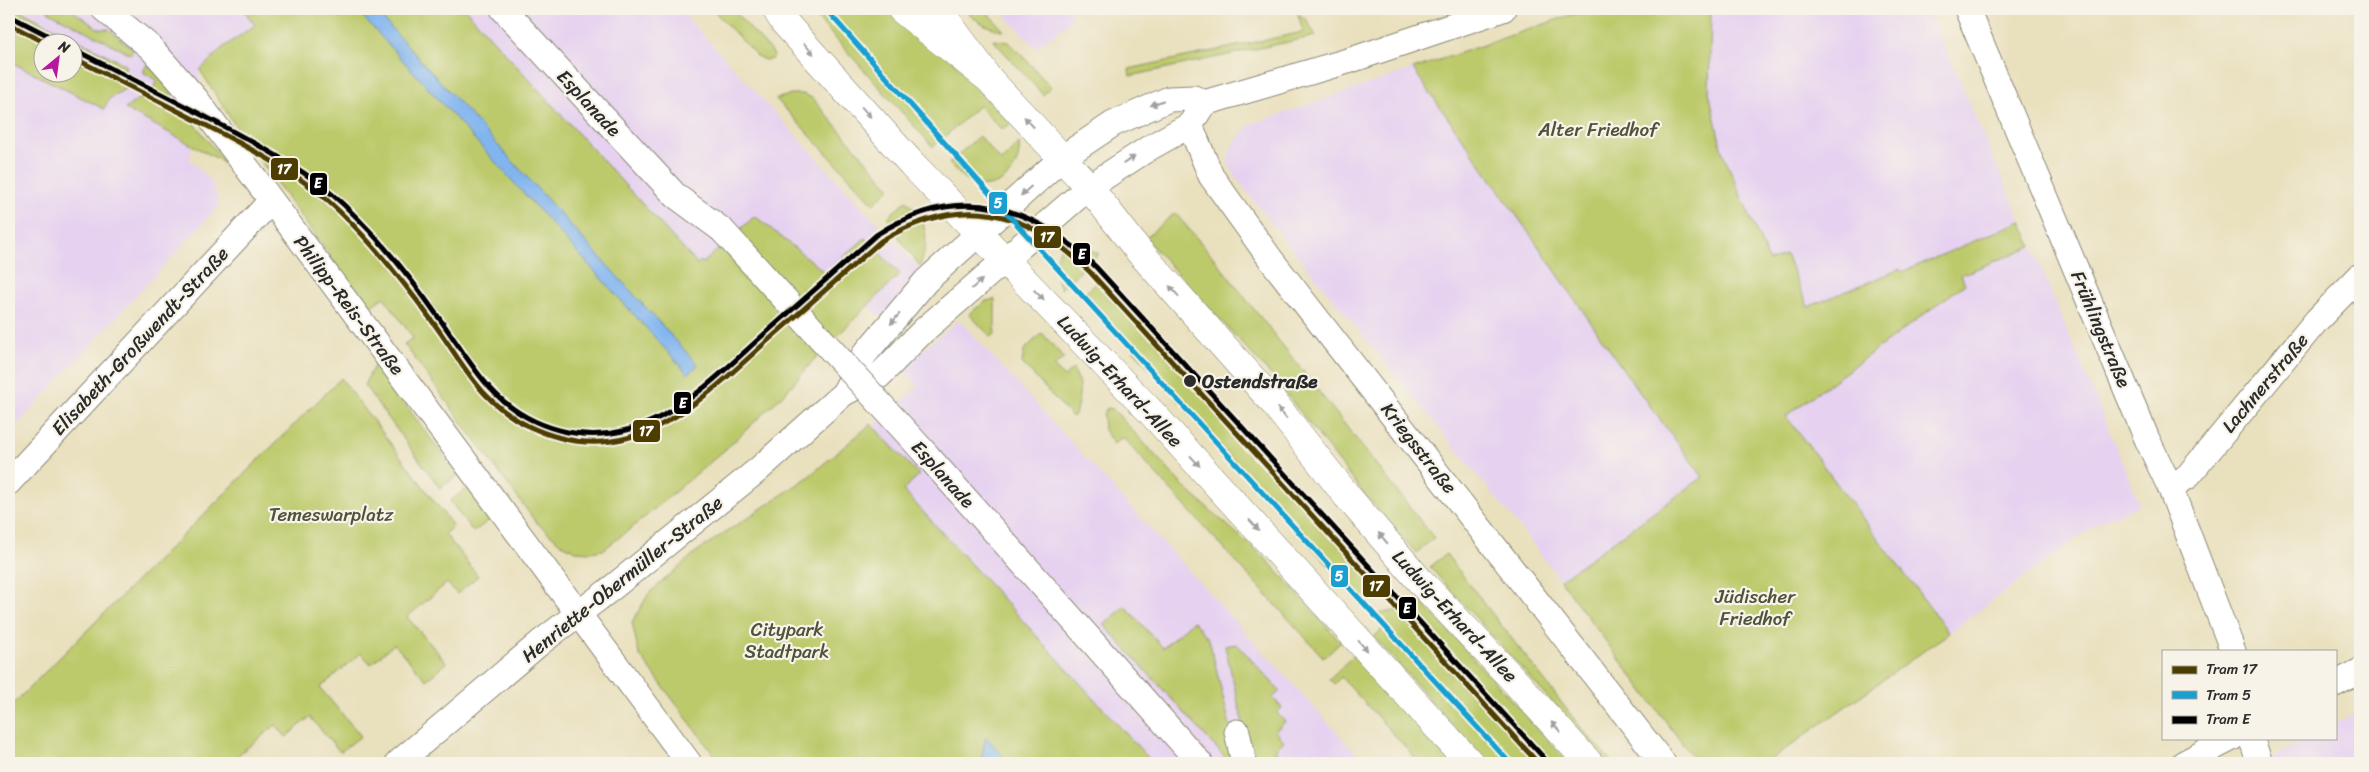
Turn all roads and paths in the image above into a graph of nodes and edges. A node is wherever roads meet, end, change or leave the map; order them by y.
1 (104, 9) edge
2 (503, 9) edge
3 (761, 9) edge
4 (901, 9) edge
5 (938, 9) edge
6 (1503, 9) edge
7 (1967, 9) edge
8 (780, 15) edge
9 (989, 79) junction
10 (1204, 103) junction
11 (1190, 125) junction
12 (1062, 158) junction
13 (1089, 188) junction
14 (271, 201) junction
15 (979, 234) junction
16 (1005, 260) junction
17 (2360, 276) edge
18 (844, 393) junction
19 (9, 482) edge
20 (2170, 487) junction
21 (579, 614) junction
22 (2234, 650) edge
23 (2360, 671) edge
24 (2336, 683) edge
25 (1237, 732) dead end
26 (2228, 740) edge
27 (2253, 740) edge
28 (398, 763) edge
29 (689, 763) edge
30 (1200, 763) edge
31 (1244, 763) edge
32 (1470, 763) edge
33 (1589, 763) edge
34 (1663, 763) edge
35 (2184, 763) edge
36 (2260, 763) edge

1 - 14 street, Philipp-Reis-Straße
2 - 30 street, Esplanade, bridge
3 - 8 main road, Ludwig-Erhard-Allee
4 - 9 main road
5 - 9 main road, Ludwig-Erhard-Allee
6 - 10 street
7 - 20 street, Frühlingstraße
8 -> 15 main road, Ludwig-Erhard-Allee
12 -> 9 main road, Ludwig-Erhard-Allee
10 - 11 street
10 -> 12 street
13 -> 11 street
11 - 34 street, Kriegsstraße
12 - 13 main road, Ludwig-Erhard-Allee
12 -> 15 street, Henriette-Obermüller-Straße
13 - 16 street
33 -> 13 main road, Ludwig-Erhard-Allee
14 - 19 street, Elisabeth-Großwendt-Straße
14 - 21 street, Philipp-Reis-Straße
15 - 16 main road, Ludwig-Erhard-Allee
15 -> 18 street, Henriette-Obermüller-Straße
18 -> 16 street, Henriette-Obermüller-Straße
16 -> 32 main road, Ludwig-Erhard-Allee
17 - 20 street, Lachnerstraße
18 - 21 street, Henriette-Obermüller-Straße
20 - 22 street, Frühlingstraße
21 - 28 street, Henriette-Obermüller-Straße
21 - 29 street, Philipp-Reis-Straße
23 - 24 street
25 - 31 street
26 - 35 street
27 - 36 street

